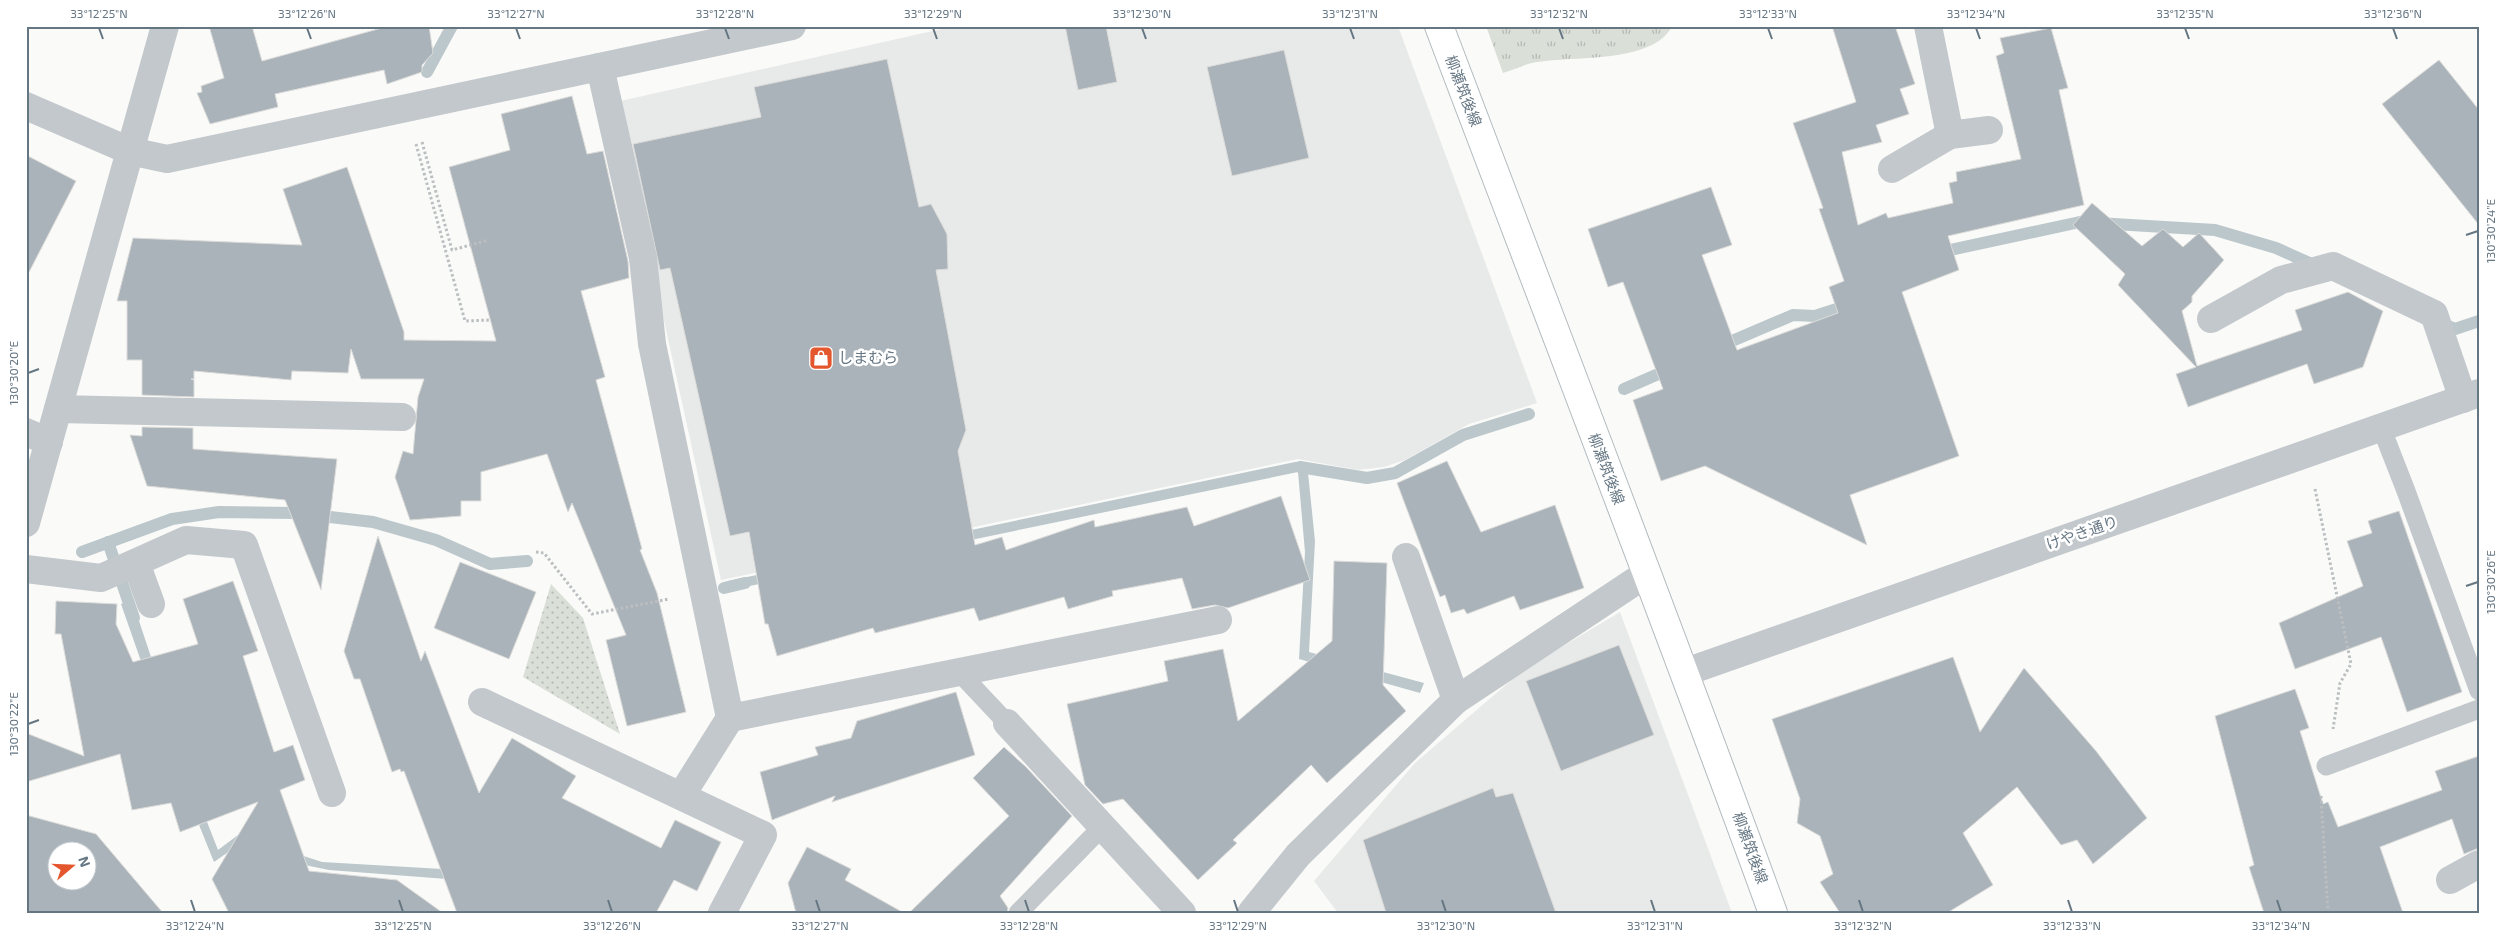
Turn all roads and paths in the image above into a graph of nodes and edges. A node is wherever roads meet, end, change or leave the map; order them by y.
1 (165, 26) edge
2 (792, 26) edge
3 (1439, 26) edge
4 (1928, 26) edge
5 (600, 66) junction
6 (26, 106) edge
7 (1989, 130) dead end
8 (420, 135) dead end
9 (1950, 135) junction
10 (414, 136) dead end
11 (130, 151) junction
12 (1892, 168) dead end
13 (489, 240) dead end
14 (2211, 319) dead end
15 (490, 320) dead end
16 (2471, 396) edge
17 (58, 409) junction
18 (402, 417) dead end
19 (2381, 427) junction
20 (38, 437) edge
21 (2307, 453) junction
22 (26, 523) edge
23 (536, 552) dead end
24 (1406, 557) dead end
25 (136, 563) junction
26 (26, 568) edge
27 (1646, 574) junction
28 (704, 593) junction
29 (151, 604) dead end
30 (1218, 620) dead end
31 (960, 672) junction
32 (1686, 672) junction
33 (2479, 690) edge
34 (1456, 700) junction
35 (482, 702) dead end
36 (2479, 710) edge
37 (730, 718) junction
38 (1007, 723) joint
39 (2326, 766) junction
40 (332, 793) dead end
41 (681, 796) junction
42 (1102, 827) junction
43 (2479, 864) edge
44 (2450, 880) dead end
45 (722, 913) edge
46 (1018, 913) edge
47 (1182, 913) edge
48 (1251, 913) edge
49 (1773, 913) edge
50 (2328, 913) edge

1 - 11 street
2 - 5 street
3 - 27 main road, 柳瀬筑後線
4 - 9 street
5 - 11 street
5 - 28 street
6 - 11 street
7 - 9 street
8 - 13 path
9 - 12 street
10 - 15 path
11 - 17 street
14 - 16 street
16 - 19 street, けやき通り
17 - 18 street
17 - 20 street
19 - 21 street, けやき通り
19 - 33 lane
20 - 22 street
21 - 32 street, けやき通り
21 - 39 path
23 - 28 path
24 - 34 street
25 - 26 street
25 - 29 street
25 - 40 street
27 - 32 main road, 柳瀬筑後線
27 - 34 street
28 - 37 street
30 - 31 street
31 - 37 street
31 - 38 lane
32 - 49 main road, 柳瀬筑後線
34 - 48 street
35 - 41 street
36 - 39 lane
37 - 41 street
38 - 42 street
39 - 50 path
41 - 45 street
42 - 46 lane
42 - 47 street
43 - 44 street

